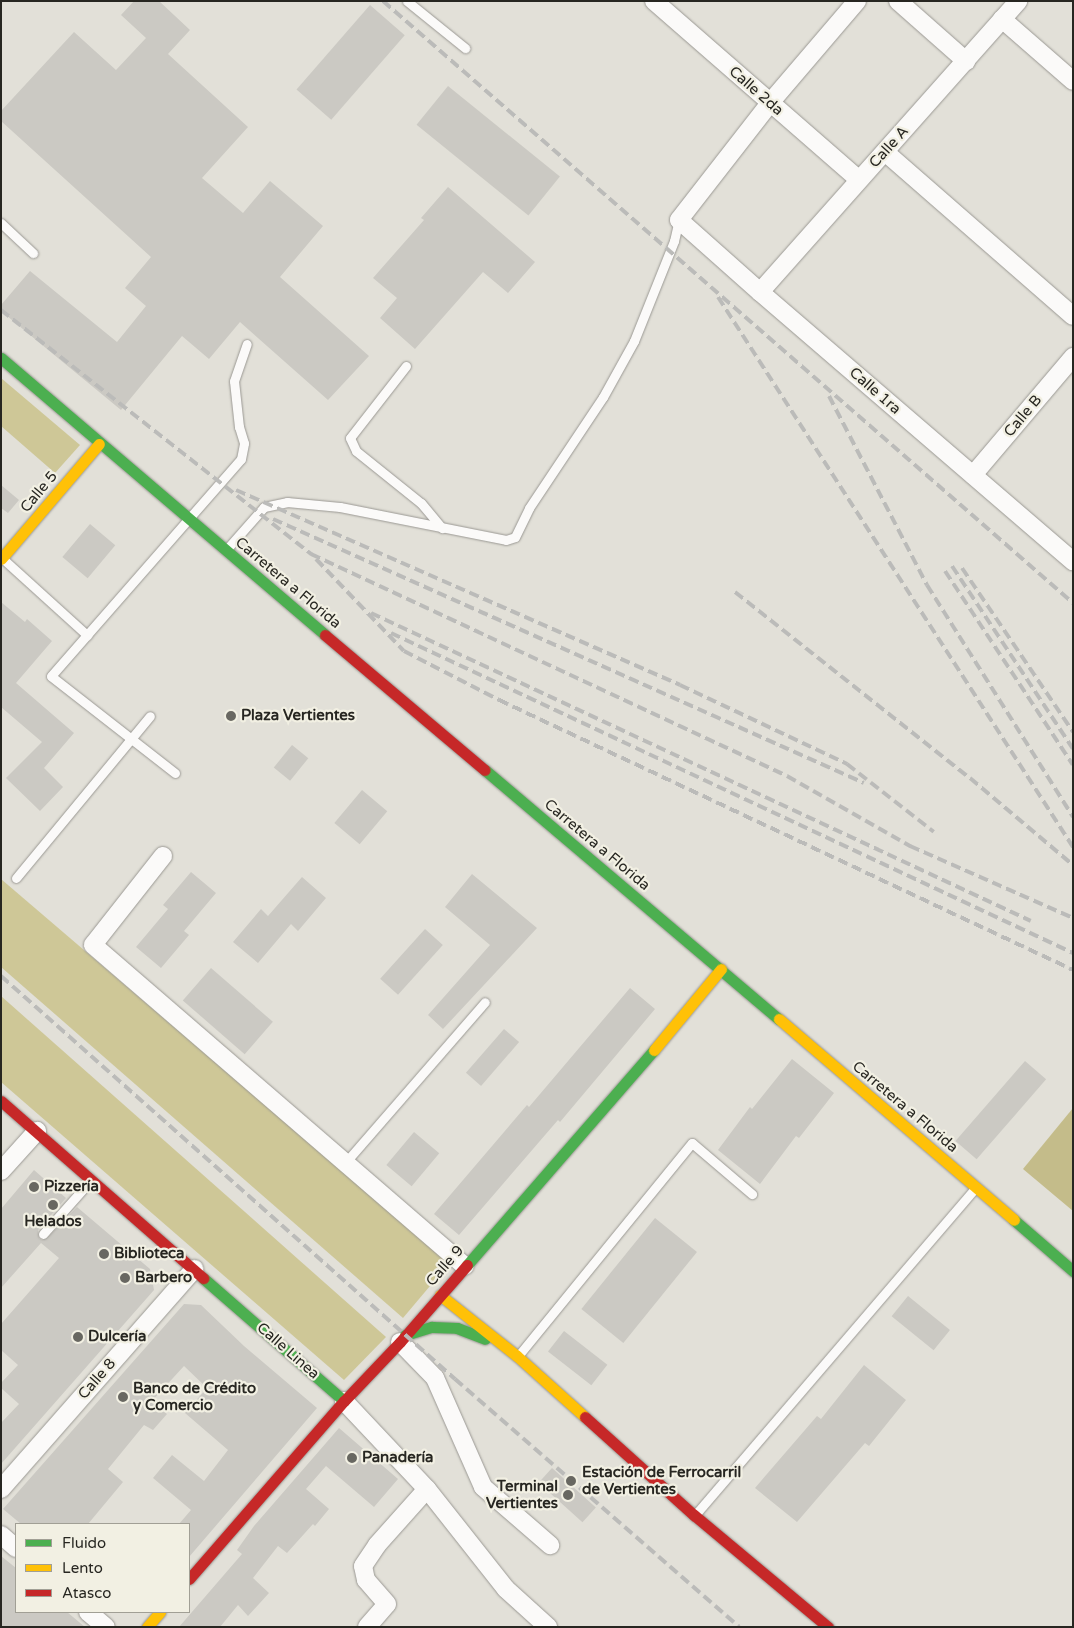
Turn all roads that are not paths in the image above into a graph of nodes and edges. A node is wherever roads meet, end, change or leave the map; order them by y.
1 (407, 1) edge
2 (654, 1) edge
3 (858, 1) edge
4 (898, 1) edge
5 (1018, 1) edge
6 (1002, 19) junction
7 (465, 48) dead end
8 (966, 60) junction
9 (1073, 81) edge
10 (770, 102) junction
11 (885, 152) junction
12 (859, 180) junction
13 (679, 220) junction
14 (1, 223) edge
15 (34, 254) dead end
16 (760, 292) junction
17 (1073, 316) edge
18 (247, 344) dead end
19 (1073, 357) edge
20 (1, 358) edge
21 (406, 366) dead end
22 (99, 444) junction
23 (973, 475) junction
24 (189, 520) junction
25 (442, 528) junction
26 (226, 550) junction
27 (2, 558) edge
28 (1073, 561) edge
29 (87, 636) junction
30 (150, 716) dead end
31 (132, 739) junction
32 (175, 773) dead end
33 (164, 856) dead end
34 (16, 878) dead end
35 (721, 970) junction
36 (485, 1002) dead end
37 (1, 1101) edge
38 (37, 1131) junction
39 (345, 1163) junction
40 (1, 1171) edge
41 (92, 1179) junction
42 (976, 1186) junction
43 (752, 1194) dead end
44 (43, 1234) dead end
45 (465, 1266) junction
46 (194, 1269) junction
47 (1073, 1271) edge
48 (440, 1295) junction
49 (402, 1339) junction
50 (518, 1356) junction
51 (344, 1401) junction
52 (1, 1489) edge
53 (427, 1490) junction
54 (694, 1515) junction
55 (1, 1535) edge
56 (550, 1545) dead end
57 (15, 1547) edge
58 (190, 1578) edge
59 (89, 1613) edge
60 (159, 1613) edge
61 (106, 1627) edge
62 (147, 1627) edge
63 (367, 1627) edge
64 (548, 1627) edge
65 (828, 1627) edge

1 - 7 lane
2 - 10 street, Calle 2da
3 - 10 street
4 - 8 street
5 - 6 street, Calle A
6 - 8 street, Calle A
6 - 9 street
8 - 11 street, Calle A
10 - 12 street, Calle 2da
10 - 13 street
11 - 12 street, Calle A
11 - 17 street
12 - 16 street, Calle A
13 - 16 street, Calle 1ra
13 - 25 lane
14 - 15 lane
16 - 23 street, Calle 1ra
18 - 24 lane
19 - 23 street, Calle B
20 - 22 main road, Carretera a Florida
21 - 25 lane
22 - 24 main road, Carretera a Florida
22 - 27 main road, Calle 5
23 - 28 street, Calle 1ra
24 - 26 main road, Carretera a Florida
24 - 29 lane
25 - 26 lane
26 - 35 main road, Carretera a Florida
27 - 29 lane
29 - 31 lane
30 - 31 lane
31 - 32 lane
31 - 34 lane
33 - 39 street
35 - 42 main road, Carretera a Florida
35 - 45 main road, Calle 9
36 - 39 lane
37 - 38 main road, Calle Linea
38 - 40 street
38 - 41 main road, Calle Linea
39 - 45 street
41 - 44 lane
41 - 46 main road, Calle Linea
42 - 47 main road, Carretera a Florida
42 - 54 lane
43 - 50 lane
45 - 48 main road, Calle 9
46 - 51 main road, Calle Linea
46 - 52 street, Calle 8
48 - 49 main road, Calle 9
48 - 50 main road
49 - 50 main road
49 - 51 main road, Calle 9
49 - 56 street
50 - 54 main road
51 - 53 street, Calle Linea
51 - 58 main road, Calle 9
53 - 63 street
53 - 64 street, Calle Linea
54 - 65 main road
55 - 57 street
59 - 61 street
60 - 62 main road

